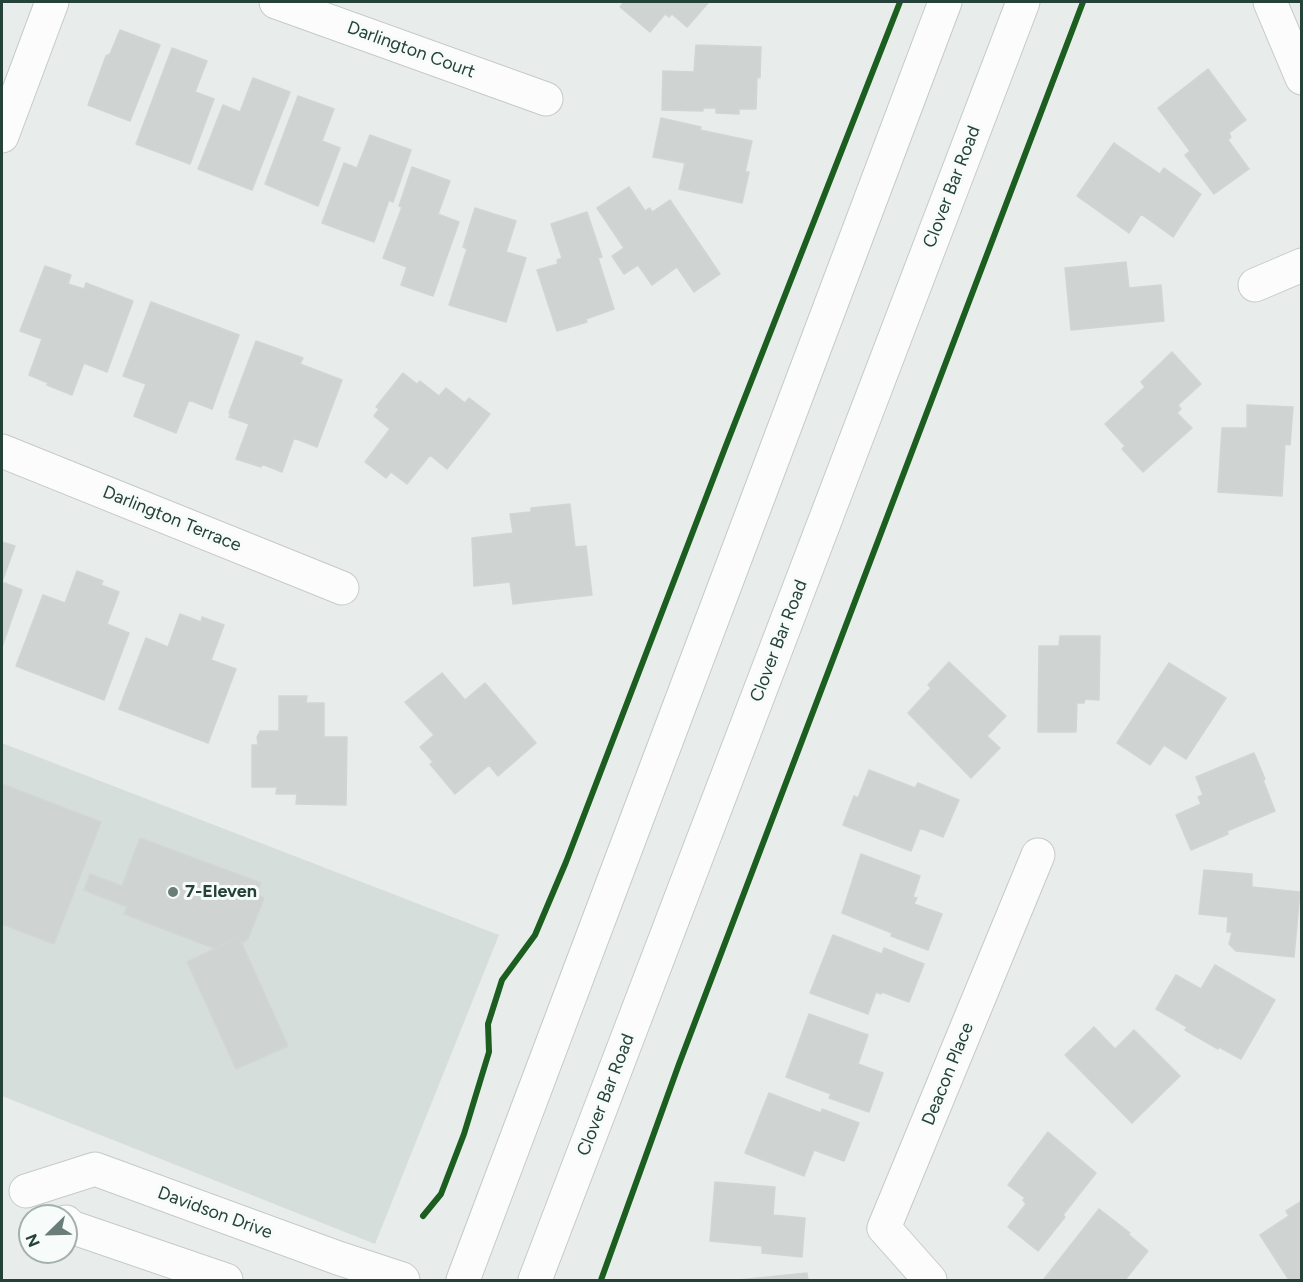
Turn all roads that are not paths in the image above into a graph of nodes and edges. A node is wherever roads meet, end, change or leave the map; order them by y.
1 (52, 2) edge
2 (276, 2) edge
3 (945, 2) edge
4 (1023, 2) edge
5 (1270, 2) edge
6 (1302, 78) edge
7 (546, 99) dead end
8 (2, 136) edge
9 (1302, 265) edge
10 (1255, 285) dead end
11 (2, 451) edge
12 (342, 588) dead end
13 (1038, 855) dead end
14 (14, 1186) edge
15 (40, 1204) edge
16 (78, 1229) edge
17 (226, 1281) edge
18 (403, 1281) edge
19 (463, 1281) edge
20 (535, 1281) edge
21 (930, 1281) edge

1 - 8 main road
2 - 7 main road, Darlington Court
3 - 19 main road
4 - 20 main road, Clover Bar Road
5 - 6 main road
9 - 10 main road
11 - 12 main road, Darlington Terrace
13 - 21 main road, Deacon Place
14 - 15 main road, Davidson Drive
14 - 18 main road, Davidson Drive
16 - 17 main road

